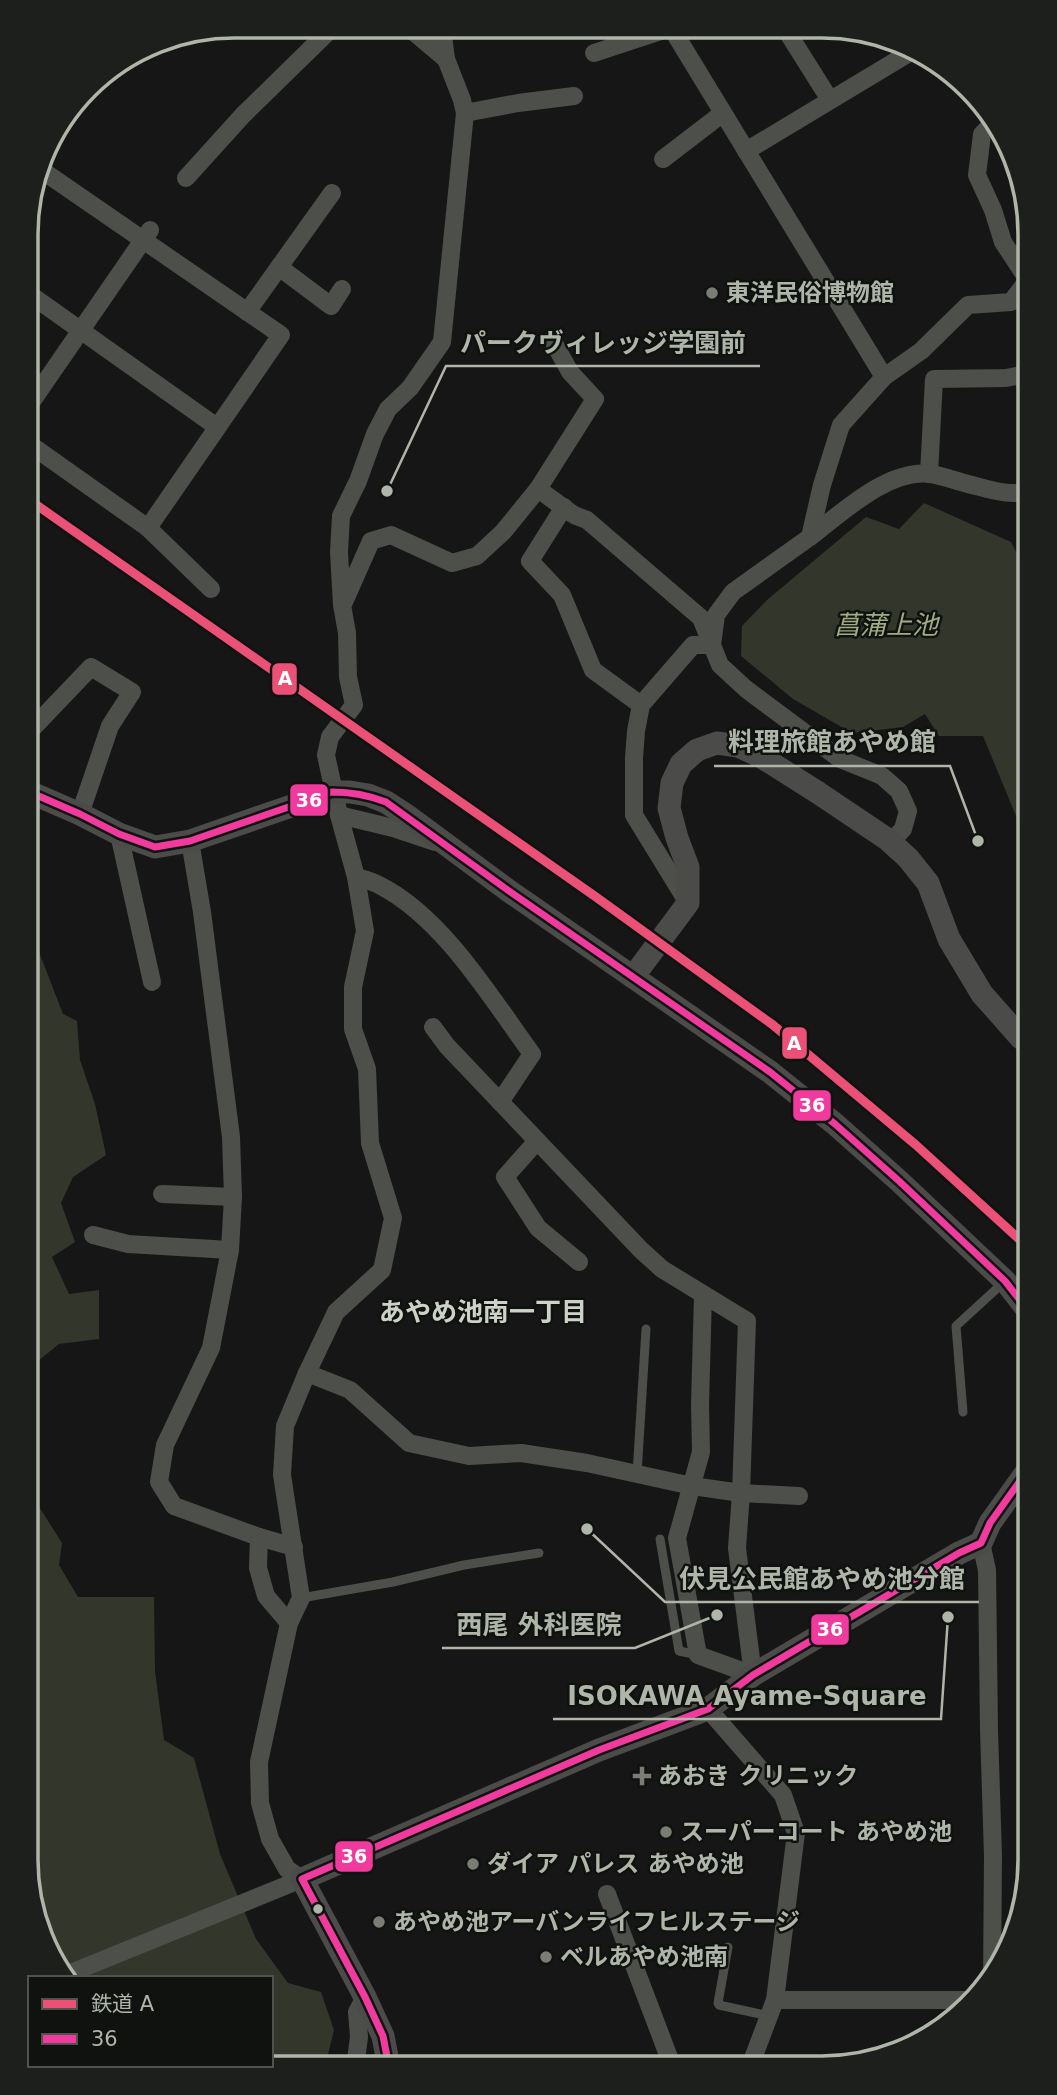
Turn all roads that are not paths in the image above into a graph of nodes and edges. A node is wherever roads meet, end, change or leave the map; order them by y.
1 (322, 38) edge
2 (421, 38) edge
3 (443, 38) edge
4 (640, 38) edge
5 (677, 38) edge
6 (791, 38) edge
7 (594, 53) dead end
8 (903, 56) edge
9 (446, 59) junction
10 (574, 96) dead end
11 (830, 100) junction
12 (465, 113) junction
13 (723, 113) junction
14 (987, 129) edge
15 (746, 151) junction
16 (663, 159) dead end
17 (48, 174) edge
18 (186, 178) dead end
19 (332, 193) dead end
20 (147, 235) junction
21 (1018, 265) edge
22 (279, 267) junction
23 (342, 289) dead end
24 (1018, 294) edge
25 (39, 301) edge
26 (247, 312) junction
27 (81, 330) junction
28 (555, 345) dead end
29 (1018, 376) edge
30 (884, 377) junction
31 (39, 391) edge
32 (218, 427) junction
33 (39, 451) edge
34 (929, 474) junction
35 (538, 489) junction
36 (1018, 494) edge
37 (564, 507) junction
38 (148, 528) junction
39 (810, 537) junction
40 (212, 589) dead end
41 (342, 605) junction
42 (712, 645) junction
43 (641, 705) junction
44 (39, 722) edge
45 (39, 796) edge
46 (338, 811) junction
47 (80, 814) junction
48 (119, 834) junction
49 (190, 841) junction
50 (891, 842) junction
51 (445, 846) junction
52 (356, 877) junction
53 (684, 909) junction
54 (633, 977) junction
55 (152, 982) dead end
56 (433, 1027) dead end
57 (1018, 1035) edge
58 (500, 1102) junction
59 (537, 1141) junction
60 (162, 1194) dead end
61 (233, 1197) junction
62 (93, 1235) dead end
63 (230, 1250) junction
64 (579, 1262) dead end
65 (1005, 1281) junction
66 (703, 1295) junction
67 (1018, 1298) edge
68 (646, 1329) dead end
69 (307, 1373) junction
70 (963, 1412) dead end
71 (637, 1474) junction
72 (1018, 1484) edge
73 (692, 1486) junction
74 (741, 1493) junction
75 (799, 1496) dead end
76 (259, 1537) junction
77 (660, 1539) dead end
78 (981, 1544) junction
79 (295, 1547) junction
80 (538, 1553) dead end
81 (301, 1598) junction
82 (289, 1623) junction
83 (698, 1655) junction
84 (753, 1675) junction
85 (709, 1709) junction
86 (302, 1879) junction
87 (607, 1894) dead end
88 (728, 1947) dead end
89 (992, 1958) edge
90 (73, 1971) edge
91 (365, 1997) junction
92 (959, 2001) edge
93 (772, 2008) junction
94 (356, 2056) edge
95 (387, 2056) edge
96 (668, 2056) edge
97 (754, 2056) edge

1 - 18 street
2 - 9 street
3 - 9 street
4 - 7 street
5 - 13 street
6 - 11 street
8 - 11 street
9 - 12 street
10 - 12 street
11 - 15 street
12 - 41 street
13 - 15 street
13 - 16 street
14 - 21 street
15 - 30 street
17 - 20 street
19 - 22 street
20 - 26 street
20 - 27 street
22 - 23 street
22 - 26 street
24 - 30 street
25 - 27 street
26 - 32 street
27 - 31 street
27 - 32 street
28 - 35 street
29 - 34 street
30 - 39 street
32 - 38 street
33 - 38 street
34 - 36 street
34 - 39 street
35 - 37 street
35 - 41 street
37 - 42 street
37 - 43 street
38 - 40 street
39 - 42 street
41 - 46 street
42 - 43 street
42 - 50 street
43 - 53 street
44 - 47 street
45 - 47 street
46 - 51 street
46 - 52 street
47 - 48 street
48 - 49 street
48 - 55 street
49 - 51 street
49 - 61 street
50 - 53 street
50 - 57 street
51 - 54 street
52 - 58 street
52 - 69 street
53 - 54 street
54 - 65 street
56 - 58 street
58 - 59 street
59 - 64 street
59 - 66 street
60 - 61 street
61 - 63 street
62 - 63 street
63 - 76 street
65 - 67 street
65 - 70 lane
66 - 73 street
66 - 74 street
68 - 71 lane
69 - 71 street
69 - 79 street
71 - 73 street
72 - 78 street
73 - 74 street
73 - 83 street
74 - 75 street
74 - 84 street
76 - 79 street
76 - 82 street
77 - 83 lane
78 - 84 street
78 - 89 street
79 - 81 street
80 - 81 lane
81 - 82 street
82 - 86 street
83 - 84 street
84 - 85 street
85 - 86 street
85 - 93 street
86 - 90 street
86 - 91 street
87 - 96 street
88 - 93 lane
91 - 94 street
91 - 95 street
92 - 93 street
93 - 97 street

